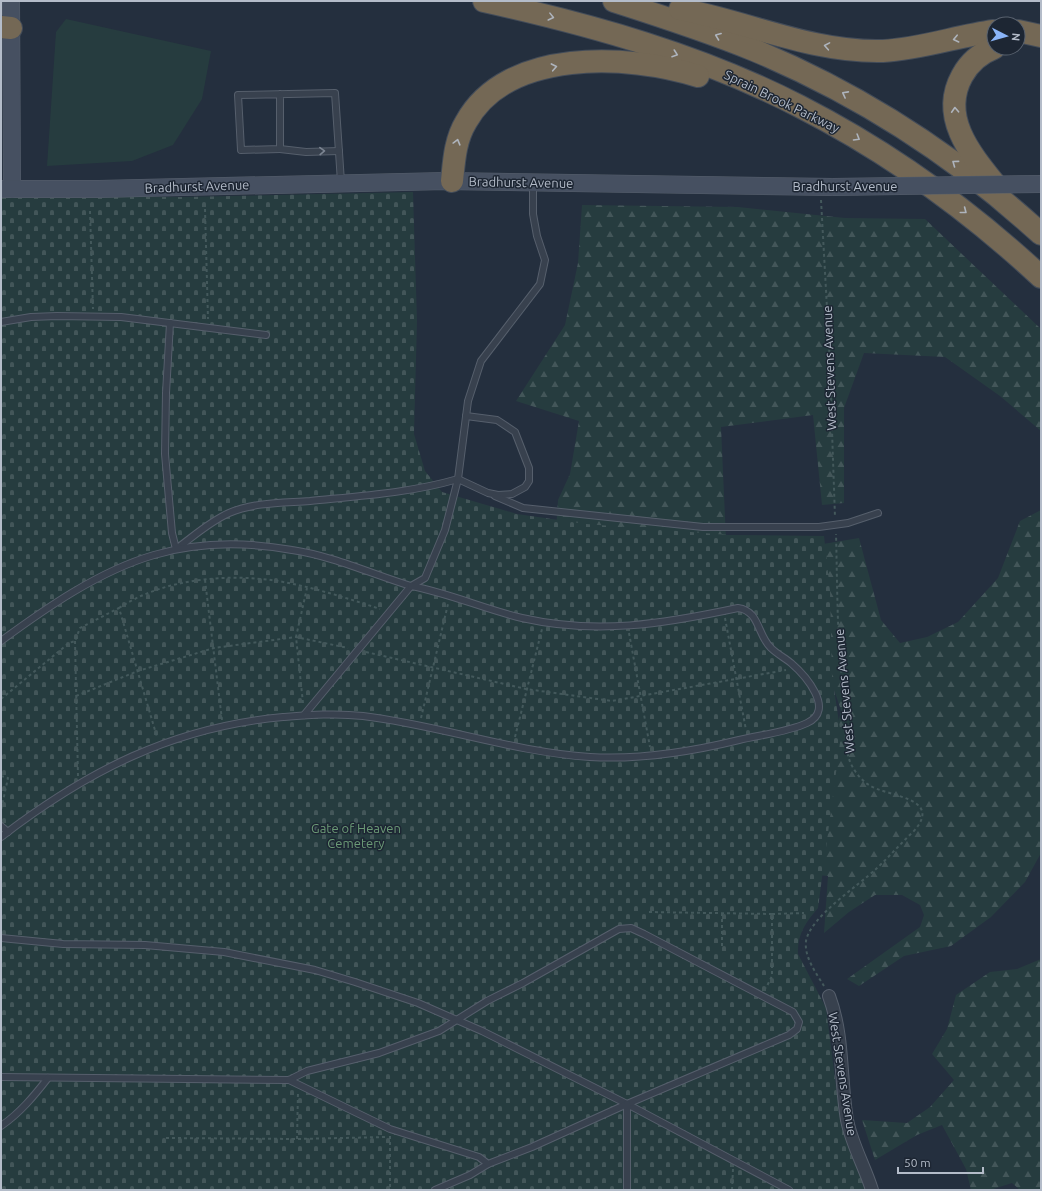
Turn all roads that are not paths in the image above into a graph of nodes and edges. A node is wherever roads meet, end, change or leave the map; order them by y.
1 (11, 1) edge
2 (484, 1) edge
3 (614, 1) edge
4 (635, 1) edge
5 (8, 25) edge
6 (986, 33) edge
7 (1026, 33) edge
8 (1041, 36) edge
9 (1026, 43) edge
10 (1041, 46) edge
11 (986, 53) edge
12 (280, 94) junction
13 (798, 105) junction
14 (280, 149) junction
15 (338, 151) junction
16 (452, 181) junction
17 (340, 182) junction
18 (533, 183) junction
19 (1041, 184) edge
20 (7, 189) edge
21 (1018, 213) junction
22 (1041, 234) edge
23 (1041, 276) edge
24 (1, 322) edge
25 (170, 323) junction
26 (266, 335) dead end
27 (466, 416) junction
28 (458, 479) junction
29 (488, 493) junction
30 (878, 513) dead end
31 (176, 549) junction
32 (412, 586) junction
33 (1, 642) edge
34 (304, 715) junction
35 (1, 826) edge
36 (8, 832) junction
37 (1, 837) edge
38 (1, 938) edge
39 (829, 996) road end
40 (458, 1019) junction
41 (1, 1077) edge
42 (48, 1078) junction
43 (289, 1080) junction
44 (627, 1104) junction
45 (1, 1126) edge
46 (488, 1164) junction
47 (435, 1190) edge
48 (627, 1190) edge
49 (789, 1190) edge
50 (872, 1190) edge

1 - 5 main road
2 -> 13 highway, Sprain Brook Parkway
21 -> 3 highway
6 -> 4 highway
5 - 20 main road
7 - 8 highway
9 - 10 highway
21 -> 11 highway
12 - 14 lane
12 - 14 lane
12 - 15 lane
16 -> 13 highway
13 -> 23 highway, Sprain Brook Parkway
14 -> 15 lane
15 - 17 lane
16 - 17 main road, Bradhurst Avenue
16 - 18 main road, Bradhurst Avenue
17 - 20 main road, Bradhurst Avenue
18 - 19 main road, Bradhurst Avenue, bridge
18 - 27 lane
21 - 22 highway
24 - 25 lane
25 - 26 lane
25 - 31 lane
27 - 28 lane
27 - 29 lane
28 - 29 lane
28 - 31 lane
28 - 32 lane
29 - 30 lane
31 - 32 lane
31 - 33 lane
32 - 34 lane
32 - 34 lane
34 - 36 lane
35 - 36 lane
36 - 37 lane
38 - 40 lane
39 - 50 street, West Stevens Avenue
40 - 43 lane
40 - 44 lane
40 - 44 lane
41 - 42 lane
42 - 43 lane
42 - 45 lane
43 - 46 lane
44 - 46 lane
44 - 48 lane
44 - 49 lane
46 - 47 lane

